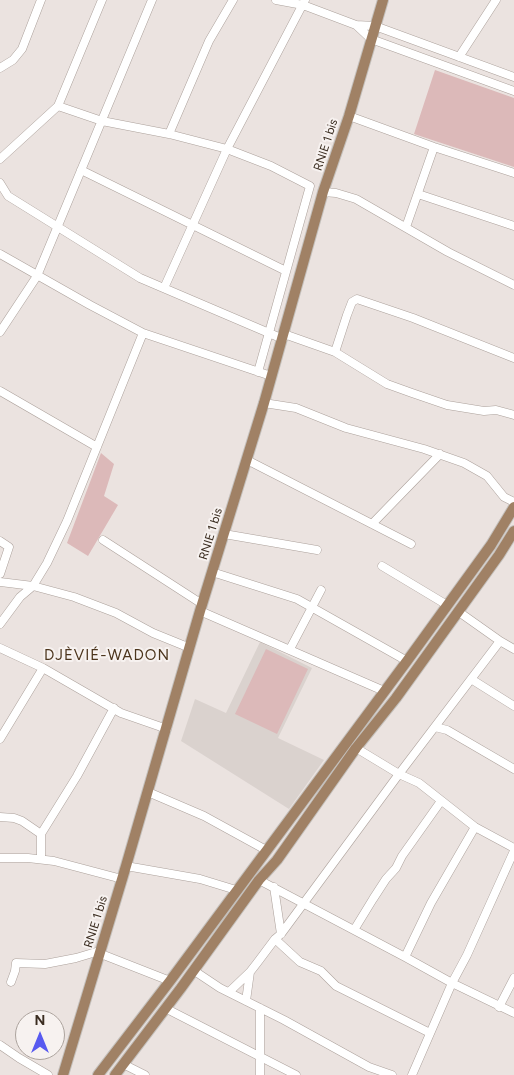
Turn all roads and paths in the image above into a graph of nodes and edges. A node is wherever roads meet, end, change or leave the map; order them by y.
1 (41, 0) edge
2 (102, 0) edge
3 (152, 0) edge
4 (233, 0) edge
5 (276, 0) edge
6 (383, 0) edge
7 (496, 0) edge
8 (304, 3) edge
9 (356, 25) junction
10 (375, 26) junction
11 (371, 39) junction
12 (458, 57) junction
13 (0, 68) edge
14 (514, 77) edge
15 (514, 91) edge
16 (58, 106) junction
17 (348, 116) junction
18 (102, 120) junction
19 (168, 134) junction
20 (434, 147) junction
21 (227, 149) junction
22 (0, 159) edge
23 (82, 170) junction
24 (514, 173) edge
25 (0, 183) edge
26 (323, 192) junction
27 (418, 194) junction
28 (193, 225) junction
29 (514, 226) edge
30 (58, 227) junction
31 (406, 227) junction
32 (0, 254) edge
33 (286, 270) junction
34 (38, 276) junction
35 (514, 285) edge
36 (164, 288) junction
37 (0, 332) edge
38 (143, 333) junction
39 (269, 333) junction
40 (283, 337) junction
41 (335, 352) junction
42 (514, 358) edge
43 (258, 372) junction
44 (271, 376) junction
45 (0, 391) edge
46 (264, 403) junction
47 (514, 414) edge
48 (98, 447) junction
49 (440, 454) junction
50 (247, 460) junction
51 (514, 502) edge
52 (514, 506) edge
53 (372, 524) junction
54 (514, 531) edge
55 (224, 534) junction
56 (103, 540) dead end
57 (0, 541) edge
58 (411, 544) dead end
59 (317, 550) dead end
60 (382, 566) dead end
61 (212, 572) junction
62 (0, 574) edge
63 (0, 582) edge
64 (33, 586) junction
65 (321, 590) dead end
66 (447, 605) junction
67 (312, 607) junction
68 (201, 608) junction
69 (459, 612) junction
70 (0, 624) edge
71 (500, 641) junction
72 (0, 648) edge
73 (190, 648) junction
74 (514, 649) edge
75 (290, 650) junction
76 (407, 661) junction
77 (43, 668) junction
78 (471, 679) junction
79 (384, 692) junction
80 (514, 706) edge
81 (114, 708) junction
82 (442, 718) junction
83 (435, 726) junction
84 (167, 729) junction
85 (447, 730) junction
86 (0, 738) edge
87 (356, 748) junction
88 (514, 770) edge
89 (399, 774) junction
90 (148, 792) junction
91 (441, 801) junction
92 (0, 817) edge
93 (475, 826) junction
94 (42, 834) junction
95 (266, 850) junction
96 (514, 850) edge
97 (0, 858) edge
98 (40, 859) junction
99 (126, 866) junction
100 (122, 879) junction
101 (259, 880) junction
102 (274, 887) junction
103 (236, 890) junction
104 (303, 903) junction
105 (354, 930) junction
106 (278, 936) junction
107 (100, 953) junction
108 (405, 957) junction
109 (193, 970) junction
110 (250, 972) junction
111 (514, 978) edge
112 (170, 981) junction
113 (11, 982) dead end
114 (452, 984) junction
115 (229, 992) junction
116 (246, 1001) junction
117 (500, 1007) junction
118 (165, 1008) junction
119 (260, 1008) junction
120 (514, 1013) edge
121 (430, 1034) junction
122 (0, 1045) edge
123 (260, 1056) junction
124 (123, 1064) junction
125 (48, 1075) edge
126 (63, 1075) edge
127 (98, 1075) edge
128 (115, 1075) edge
129 (145, 1075) edge
130 (260, 1075) edge
131 (296, 1075) edge
132 (392, 1075) edge
133 (412, 1075) edge

1 - 13 street
2 - 16 street
3 - 18 street
4 - 19 street
5 - 8 street
6 - 10 main road, RNIE 1 bis
7 - 12 street
8 - 9 street
8 - 21 street
9 - 10 street
9 - 11 street
10 - 11 main road, RNIE 1 bis
10 - 12 street
11 - 15 street
11 - 17 main road, RNIE 1 bis
12 - 14 street
16 - 18 street
16 - 22 street
17 - 20 street
17 - 26 main road, RNIE 1 bis
18 - 19 street
18 - 23 street
19 - 21 street
20 - 24 street
20 - 27 street
21 - 28 street
21 - 33 street
23 - 28 street
23 - 30 street
25 - 30 street
26 - 31 street
26 - 40 main road, RNIE 1 bis
27 - 29 street
27 - 31 street
28 - 33 street
28 - 36 street
30 - 34 street
30 - 36 street
31 - 35 street
32 - 34 street
33 - 39 street
34 - 37 street
34 - 38 street
36 - 39 street
38 - 43 street
38 - 48 street
39 - 40 street
39 - 43 street
40 - 41 street
40 - 44 main road, RNIE 1 bis
41 - 42 street
41 - 47 street
43 - 44 street
44 - 46 main road, RNIE 1 bis
45 - 48 street
46 - 49 street
46 - 50 main road, RNIE 1 bis
48 - 64 street
49 - 51 street
49 - 53 street
50 - 53 street
50 - 55 main road, RNIE 1 bis
52 - 66 main road
53 - 58 street
54 - 69 main road
55 - 59 street
55 - 61 main road, RNIE 1 bis
56 - 68 street
57 - 62 street
60 - 66 street
61 - 67 street
61 - 68 main road, RNIE 1 bis
63 - 64 street
64 - 70 street
64 - 73 street
65 - 67 street
66 - 76 main road
67 - 75 street
67 - 76 street
68 - 73 main road, RNIE 1 bis
68 - 75 street
69 - 71 street
69 - 87 main road
71 - 74 street
71 - 78 street
72 - 77 street
73 - 84 main road, RNIE 1 bis
75 - 79 street
76 - 79 main road
77 - 81 street
77 - 86 street
78 - 80 street
78 - 82 street
79 - 95 main road
81 - 84 street
81 - 94 street
82 - 83 street
82 - 85 street
83 - 85 street
83 - 89 street
84 - 90 main road, RNIE 1 bis
85 - 88 street
87 - 89 street
87 - 101 main road
89 - 91 street
89 - 104 street
90 - 95 street
90 - 99 main road, RNIE 1 bis
91 - 93 street
91 - 105 street
92 - 94 street
93 - 96 street
93 - 108 street
94 - 98 street
95 - 103 main road
96 - 114 street
97 - 98 street
98 - 100 street
99 - 100 main road, RNIE 1 bis
99 - 103 street
100 - 107 main road, RNIE 1 bis
101 - 102 street
101 - 109 main road
102 - 104 street
102 - 106 street
103 - 112 main road
104 - 105 street
104 - 106 street
105 - 108 street
106 - 110 street
106 - 121 street
107 - 112 street
107 - 113 street
107 - 126 main road, RNIE 1 bis
108 - 114 street
109 - 115 street
109 - 118 main road
110 - 115 street
110 - 116 street
111 - 117 street
112 - 127 main road
114 - 117 street
114 - 121 street
115 - 116 street
116 - 119 street
117 - 120 street
118 - 123 street
118 - 124 main road
119 - 123 street
119 - 132 street
121 - 133 street
122 - 125 street
123 - 130 street
123 - 131 street
124 - 128 main road
124 - 129 street

